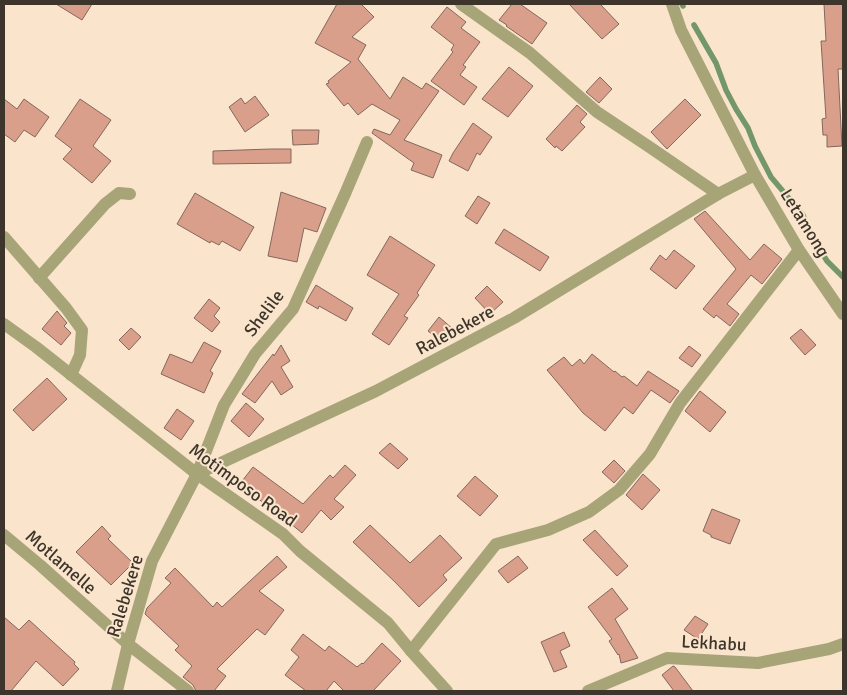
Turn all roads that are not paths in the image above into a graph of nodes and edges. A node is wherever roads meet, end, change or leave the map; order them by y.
1 (461, 4) edge
2 (672, 4) edge
3 (367, 142) dead end
4 (755, 175) junction
5 (130, 194) dead end
6 (718, 194) junction
7 (4, 237) edge
8 (799, 250) junction
9 (39, 278) junction
10 (843, 314) edge
11 (4, 324) edge
12 (71, 375) junction
13 (197, 474) junction
14 (4, 535) edge
15 (128, 644) junction
16 (843, 644) edge
17 (411, 651) junction
18 (116, 691) edge
19 (188, 691) edge
20 (447, 691) edge
21 (588, 691) edge

1 - 6 street
2 - 4 street
3 - 13 street, Shelile
4 - 6 street, Ralebekere
4 - 8 street, Letamong
5 - 9 street
6 - 13 street, Ralebekere
7 - 9 street
8 - 10 street, Letamong
8 - 17 street
9 - 12 street
11 - 12 street, Motimposo Road
12 - 13 street, Motimposo Road
13 - 15 street, Ralebekere
13 - 17 street, Motimposo Road
14 - 15 street, Motlamelle
15 - 18 street, Ralebekere
15 - 19 street, Motlamelle
16 - 21 street, Lekhabu
17 - 20 street, Motimposo Road

